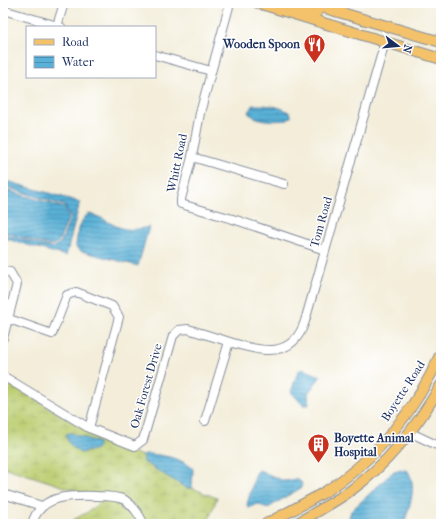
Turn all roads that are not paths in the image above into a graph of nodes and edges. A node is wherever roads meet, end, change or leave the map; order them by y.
1 (64, 3) edge
2 (230, 3) edge
3 (258, 3) edge
4 (284, 3) edge
5 (308, 3) edge
6 (3, 10) edge
7 (364, 20) junction
8 (59, 26) edge
9 (385, 42) junction
10 (441, 42) edge
11 (156, 55) edge
12 (441, 58) edge
13 (211, 71) junction
14 (192, 157) junction
15 (284, 184) dead end
16 (325, 250) junction
17 (3, 271) edge
18 (9, 319) junction
19 (3, 338) edge
20 (229, 342) junction
21 (441, 353) edge
22 (3, 376) edge
23 (441, 385) edge
24 (205, 421) dead end
25 (89, 428) junction
26 (410, 432) junction
27 (441, 447) edge
28 (3, 494) edge
29 (42, 506) junction
30 (32, 524) edge
31 (144, 524) edge
32 (266, 524) edge
33 (296, 524) edge

1 - 8 street
2 - 13 street, Whitt Road
3 - 9 main road
4 - 7 main road
5 - 7 main road
6 - 8 street
7 - 10 main road
9 - 12 main road
9 - 16 street, Tom Road
11 - 13 street
13 - 14 street, Whitt Road
14 - 15 street
14 - 16 street, Whitt Road
16 - 20 street, Tom Road
17 - 18 street
18 - 19 street
18 - 25 street
20 - 24 street
20 - 25 street, Oak Forest Drive
21 - 32 main road, Boyette Road
22 - 25 street, Oak Forest Drive
23 - 26 main road
26 - 27 street
26 - 33 main road
28 - 29 street
29 - 30 street
29 - 31 street

